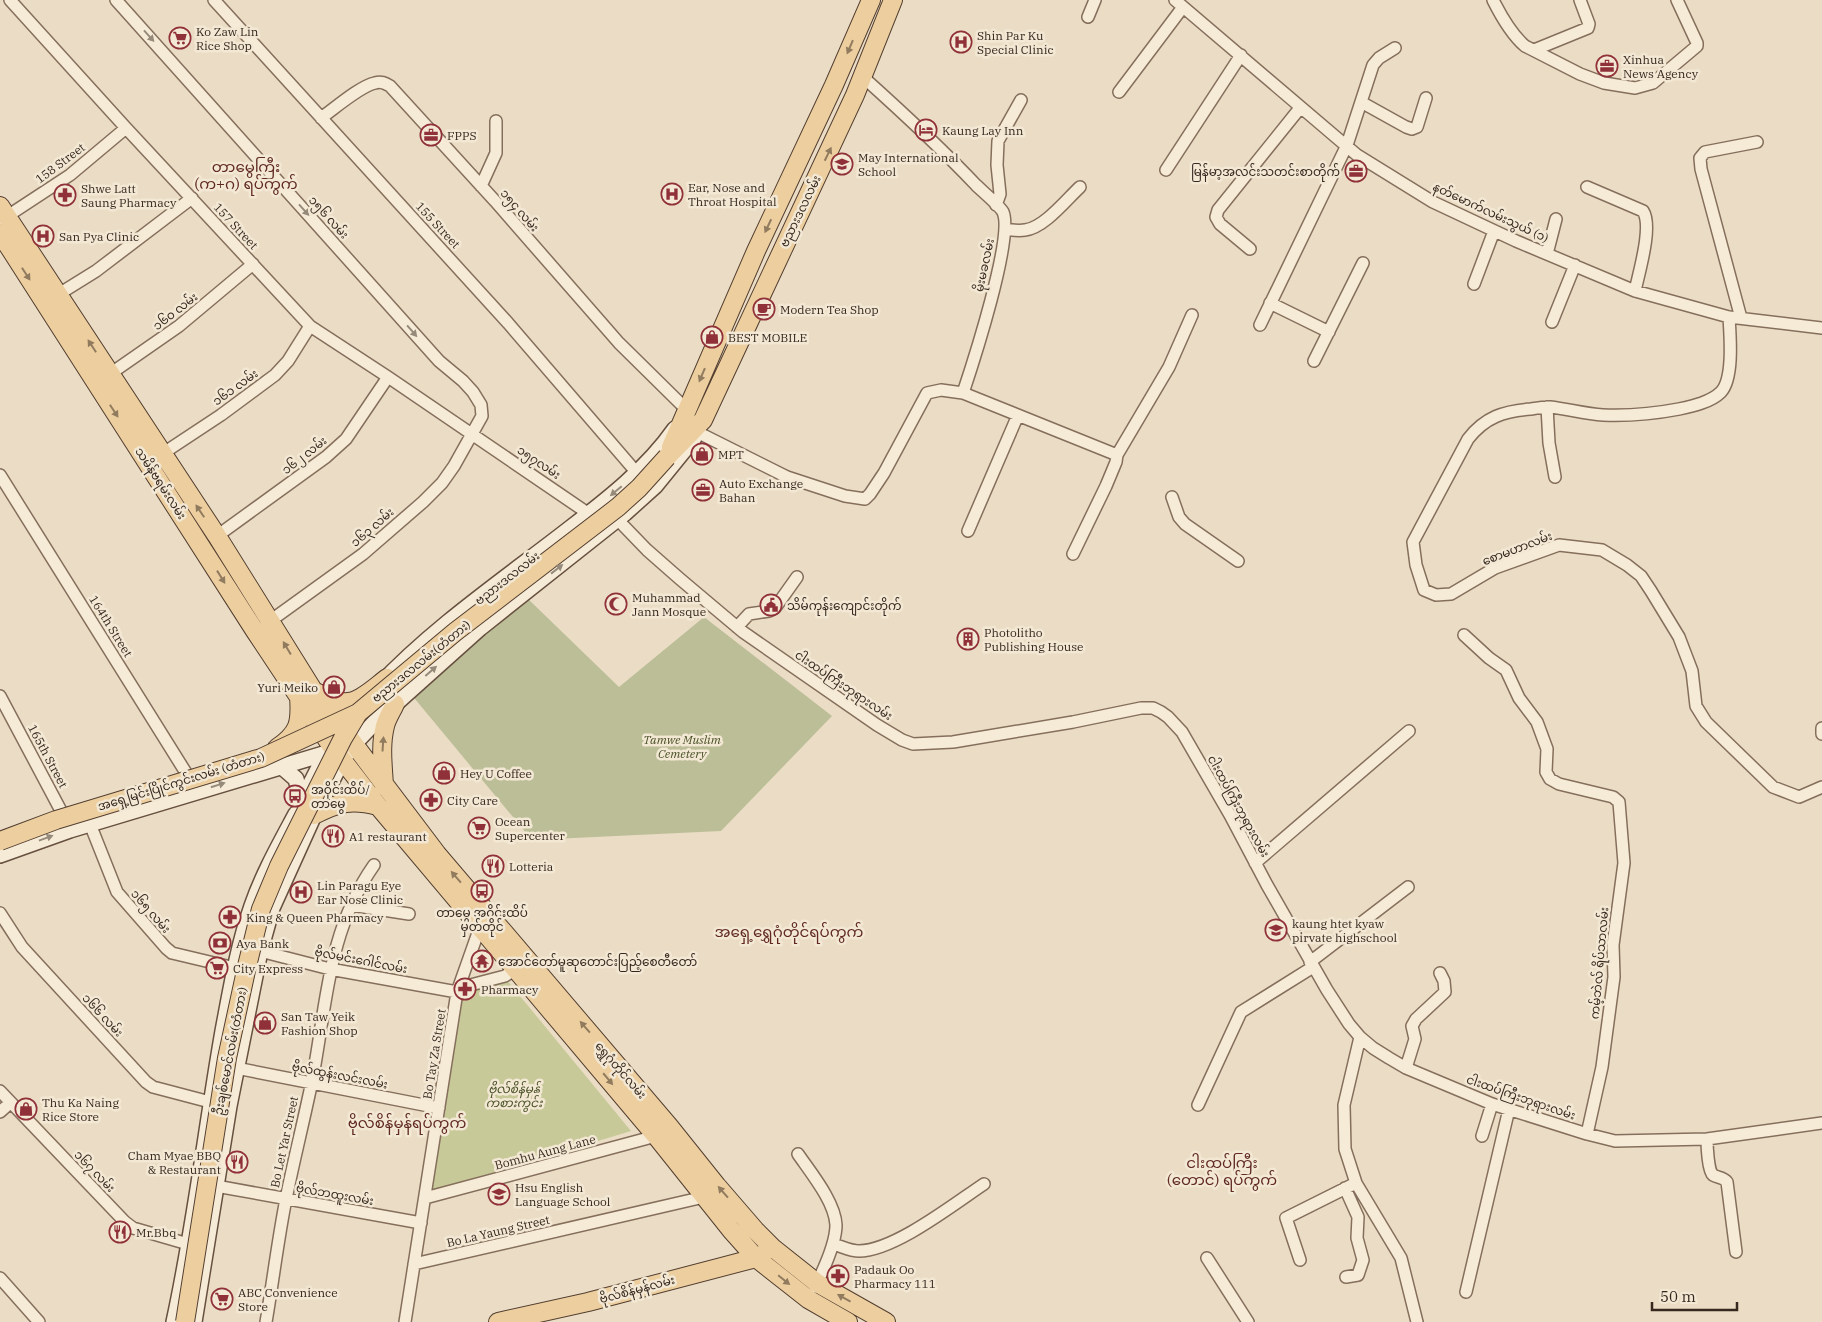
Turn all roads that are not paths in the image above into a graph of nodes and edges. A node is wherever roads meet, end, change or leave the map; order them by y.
1 (10, 0) edge
2 (116, 0) edge
3 (214, 0) edge
4 (1095, 0) edge
5 (1493, 0) edge
6 (1580, 0) edge
7 (1677, 0) edge
8 (869, 1) edge
9 (1179, 3) edge
10 (891, 6) edge
11 (1088, 16) dead end
12 (1395, 48) dead end
13 (1534, 50) junction
14 (1241, 55) junction
15 (863, 77) junction
16 (1119, 92) dead end
17 (1426, 98) dead end
18 (1021, 100) dead end
19 (1361, 102) junction
20 (1300, 108) junction
21 (321, 118) junction
22 (496, 121) dead end
23 (126, 128) junction
24 (1757, 142) dead end
25 (1347, 145) junction
26 (1166, 170) dead end
27 (481, 186) junction
28 (1587, 186) dead end
29 (1080, 187) dead end
30 (192, 198) junction
31 (996, 205) junction
32 (2, 219) edge
33 (1556, 219) dead end
34 (1005, 229) junction
35 (1494, 231) junction
36 (1250, 249) dead end
37 (756, 251) junction
38 (1547, 254) junction
39 (777, 260) junction
40 (1363, 262) dead end
41 (253, 264) junction
42 (1575, 266) junction
43 (1474, 284) dead end
44 (1635, 291) junction
45 (59, 294) junction
46 (1270, 303) junction
47 (1192, 315) dead end
48 (1729, 317) junction
49 (1741, 318) junction
50 (1552, 322) dead end
51 (1260, 325) dead end
52 (310, 326) junction
53 (1822, 328) edge
54 (1330, 332) junction
55 (1314, 361) dead end
56 (110, 374) junction
57 (388, 377) junction
58 (963, 393) junction
59 (1547, 407) junction
60 (686, 413) junction
61 (1018, 415) junction
62 (700, 426) junction
63 (473, 434) junction
64 (162, 454) junction
65 (1117, 456) junction
66 (667, 457) junction
67 (637, 473) junction
68 (0, 475) edge
69 (1555, 476) dead end
70 (179, 495) junction
71 (1172, 497) dead end
72 (589, 514) junction
73 (618, 520) junction
74 (968, 532) dead end
75 (217, 536) junction
76 (1073, 554) dead end
77 (1238, 561) dead end
78 (797, 577) dead end
79 (270, 621) junction
80 (737, 627) junction
81 (255, 631) junction
82 (1464, 635) dead end
83 (387, 678) junction
84 (306, 693) junction
85 (0, 696) edge
86 (395, 704) junction
87 (358, 713) junction
88 (1822, 728) edge
89 (1409, 731) dead end
90 (1822, 734) edge
91 (337, 743) junction
92 (277, 758) junction
93 (188, 776) junction
94 (384, 786) junction
95 (1822, 787) edge
96 (197, 792) junction
97 (302, 802) junction
98 (378, 806) junction
99 (62, 811) junction
100 (314, 815) junction
101 (90, 824) junction
102 (70, 830) junction
103 (0, 832) edge
104 (0, 841) edge
105 (0, 855) edge
106 (1255, 863) junction
107 (374, 865) dead end
108 (1408, 887) dead end
109 (351, 905) junction
110 (0, 913) edge
111 (409, 914) dead end
112 (485, 922) junction
113 (260, 951) junction
114 (521, 964) junction
115 (1311, 965) junction
116 (235, 968) junction
117 (330, 968) junction
118 (1440, 972) dead end
119 (458, 990) junction
120 (1360, 1037) junction
121 (236, 1068) junction
122 (1406, 1068) junction
123 (312, 1083) junction
124 (0, 1091) edge
125 (10, 1102) junction
126 (210, 1102) junction
127 (1492, 1104) junction
128 (1198, 1105) dead end
129 (439, 1108) junction
130 (1510, 1109) junction
131 (0, 1112) edge
132 (1822, 1123) edge
133 (207, 1126) junction
134 (225, 1129) junction
135 (663, 1131) junction
136 (1587, 1134) junction
137 (1482, 1136) dead end
138 (1707, 1139) junction
139 (798, 1154) dead end
140 (1356, 1182) junction
141 (984, 1184) dead end
142 (216, 1186) junction
143 (1345, 1188) junction
144 (704, 1197) junction
145 (425, 1198) junction
146 (286, 1200) junction
147 (420, 1223) junction
148 (188, 1244) junction
149 (833, 1244) junction
150 (773, 1248) junction
151 (1736, 1252) dead end
152 (756, 1258) junction
153 (1207, 1258) dead end
154 (1300, 1260) dead end
155 (414, 1264) junction
156 (1346, 1277) dead end
157 (0, 1278) edge
158 (817, 1283) junction
159 (181, 1290) junction
160 (1466, 1292) dead end
161 (198, 1294) junction
162 (808, 1299) junction
163 (39, 1322) edge
164 (174, 1322) edge
165 (185, 1322) edge
166 (194, 1322) edge
167 (266, 1322) edge
168 (405, 1322) edge
169 (498, 1322) edge
170 (848, 1322) edge
171 (886, 1322) edge
172 (1248, 1322) edge
173 (1418, 1322) edge

1 - 23 street, 157 Street
2 -> 63 street, ၁၅၆ လမ်း
3 - 21 street, 155 Street
4 - 11 street
5 - 13 street
6 - 13 street
7 - 13 street
8 - 10 street
8 -> 37 main road, ဗညားဒလလမ်း
9 - 14 street, နတ်မောက်လမ်းသွယ် (၁)
9 - 16 street
10 - 15 main road, ဗညားဒလလမ်း
12 - 19 street
14 - 20 street, နတ်မောက်လမ်းသွယ် (၁)
14 - 26 street
15 - 31 street, မိုးမခလမ်း
39 -> 15 main road, ဗညားဒလလမ်း
17 - 19 street
18 - 31 street
19 - 25 street
20 - 25 street, နတ်မောက်လမ်းသွယ် (၁)
20 - 36 street
21 - 27 street, ၁၅၄ လမ်း
21 - 67 street, 155 Street
22 - 27 street
23 - 30 street, 157 Street
23 - 32 street, 158 Street
24 - 49 street
25 - 35 street, နတ်မောက်လမ်းသွယ် (၁)
25 - 46 street
27 - 60 street, ၁၅၄ လမ်း
28 - 44 street
29 - 34 street
30 - 41 street, 157 Street
30 - 45 street
31 - 34 street, မိုးမခလမ်း
32 - 45 main road, သမိန်ဗရမ်းလမ်း
32 -> 70 main road, သမိန်ဗရမ်းလမ်း
33 - 38 street
34 - 58 street, မိုးမခလမ်း
35 - 38 street, နတ်မောက်လမ်းသွယ် (၁)
35 - 43 street
37 - 39 main road
37 -> 60 main road, ဗညားဒလလမ်း
38 - 42 street, နတ်မောက်လမ်းသွယ် (၁)
39 - 62 main road, ဗညားဒလလမ်း
40 - 54 street
41 - 52 street, 157 Street
41 - 56 street, ၁၆၀ လမ်း
42 - 44 street, နတ်မောက်လမ်းသွယ် (၁)
42 - 50 street
44 - 48 street, နတ်မောက်လမ်းသွယ် (၁)
56 -> 45 main road, သမိန်ဗရမ်းလမ်း
46 - 51 street
46 - 54 street
47 - 65 street
48 - 49 street, နတ်မောက်လမ်းသွယ် (၁)
48 - 59 street, စောမဟာလမ်း
49 - 53 street, နတ်မောက်လမ်းသွယ် (၁)
52 - 57 street, 157 Street
52 - 64 street, ၁၆၁ လမ်း
54 - 55 street
56 - 64 main road, သမိန်ဗရမ်းလမ်း
57 - 63 street, 157 Street
57 - 75 street, ၁၆၂ လမ်း
58 - 61 street
58 - 62 street
59 - 69 street
59 - 95 street, စောမဟာလမ်း
60 - 66 main road, ဗညားဒလလမ်း
60 - 67 main road, ဗညားဒလလမ်း
61 - 65 street
61 - 74 street
62 - 66 main road, ဗညားဒလလမ်း
62 - 73 main road, ဗညားဒလလမ်း
63 - 72 street, ၁၅၇လမ်း
63 - 79 street, ၁၆၃ လမ်း
64 - 70 main road, သမိန်ဗရမ်းလမ်း
65 - 76 street
66 - 87 main road, ဗညားဒလလမ်း(တံတား), bridge
67 -> 72 main road, ဗညားဒလလမ်း
68 - 93 street, 164th Street
75 -> 70 main road, သမိန်ဗရမ်းလမ်း
70 -> 81 main road, သမိန်ဗရမ်းလမ်း
71 - 77 street
72 - 83 main road, ဗညားဒလလမ်း
73 - 80 street, ငါးထပ်ကြီးဘုရားလမ်း
86 -> 73 main road, ဗညားဒလလမ်း
75 - 79 main road, သမိန်ဗရမ်းလမ်း
78 - 80 street
79 - 81 street, ၁၆၃ လမ်း
84 -> 79 main road, သမိန်ဗရမ်းလမ်း
80 - 106 street, ငါးထပ်ကြီးဘုရားလမ်း
81 - 84 main road, သမိန်ဗရမ်းလမ်း
82 - 136 street, ကမ့်ဘဲလ် ရိပ်သာလမ်း
83 - 84 main road
83 - 91 main road, ဗညားဒလလမ်း
84 - 91 main road
84 - 92 main road
85 - 99 street, 165th Street
86 - 91 main road, ဗညားဒလလမ်း
94 -> 86 main road
87 - 91 main road, ဗညားဒလလမ်း(တံတား), bridge
87 - 104 main road, အရှေ့မြင်းပြိုင်ကွင်းလမ်း (တံတား), bridge
88 - 90 street
89 - 106 street
91 - 92 main road
91 - 92 main road
91 - 94 main road, ရွှေဂုံတိုင်လမ်း
91 - 97 main road
91 - 98 main road, ရွှေဂုံတိုင်လမ်း
91 - 100 main road
91 - 165 main road, ဦးချစ်မောင်လမ်း(တံတား), bridge
92 - 93 main road
96 -> 92 main road
92 - 97 main road
93 - 96 street, 164th Street
93 - 99 main road
112 -> 94 main road, ရွှေဂုံတိုင်လမ်း
96 - 101 main road
97 - 116 main road
98 - 100 main road
98 - 112 main road, ရွှေဂုံတိုင်လမ်း
99 - 102 street, 165th Street
99 - 103 main road
100 - 113 main road
101 - 102 main road
101 - 116 street, ၁၆၅ လမ်း
105 -> 102 main road
106 - 115 street, ငါးထပ်ကြီးဘုရားလမ်း
107 - 109 street, Bo Let Yar Street
108 - 115 street
109 - 111 street
109 - 117 street, Bo Let Yar Street
110 - 126 street, ၁၆၆ လမ်း
112 - 114 main road, ရွှေဂုံတိုင်လမ်း
112 - 119 street, Bo Tay Za Street
113 - 117 street, ဗိုလ်မင်းဂေါင်လမ်း
113 - 121 main road
114 - 119 street
114 - 135 main road, ရွှေဂုံတိုင်လမ်း
115 - 120 street, ငါးထပ်ကြီးဘုရားလမ်း
115 - 128 street
116 - 126 main road
117 - 119 street, ဗိုလ်မင်းဂေါင်လမ်း
117 - 123 street, Bo Let Yar Street
118 - 122 street
119 - 129 street, Bo Tay Za Street
120 - 122 street, ငါးထပ်ကြီးဘုရားလမ်း
120 - 140 street
121 - 123 street, ဗိုလ်ထွန်းလင်းလမ်း
121 - 134 main road
122 - 127 street, ငါးထပ်ကြီးဘုရားလမ်း
123 - 129 street, ဗိုလ်ထွန်းလင်းလမ်း
123 - 146 street, Bo Let Yar Street
124 - 125 street, ၁၆၇ လမ်း
125 - 131 street
125 - 148 street, ၁၆၇ လမ်း
126 - 133 main road
127 - 130 street, ငါးထပ်ကြီးဘုရားလမ်း
127 - 137 street
129 - 145 street, Bo Tay Za Street
130 - 136 street, ငါးထပ်ကြီးဘုရားလမ်း
130 - 160 street
132 - 138 street, ငါးထပ်ကြီးဘုရားလမ်း
133 - 134 main road
133 - 148 main road
134 - 142 main road
135 - 144 main road, ရွှေဂုံတိုင်လမ်း
135 - 145 street, Bomhu Aung Lane
150 -> 135 main road, ရွှေဂုံတိုင်လမ်း
136 - 138 street, ငါးထပ်ကြီးဘုရားလမ်း
138 - 151 street
139 - 149 street
140 - 143 street
140 - 173 street
141 - 149 street
142 - 146 street, ဗိုလ်ဘထူးလမ်း
142 - 161 main road
143 - 154 street
143 - 156 street
144 - 152 main road, ရွှေဂုံတိုင်လမ်း
144 - 155 street, Bo La Yaung Street
145 - 147 street, Bo Tay Za Street
146 - 147 street, ဗိုလ်ဘထူးလမ်း
146 - 167 street, Bo Let Yar Street
147 - 155 street, Bo Tay Za Street
148 - 159 main road
149 - 158 street
150 - 152 main road, ဗိုလ်စိန်မှန်လမ်း
150 - 158 main road, ရွှေဂုံတိုင်လမ်း
152 -> 162 main road, ရွှေဂုံတိုင်လမ်း
152 - 169 main road, ဗိုလ်စိန်မှန်လမ်း
153 - 172 street
155 - 168 street, Bo Tay Za Street
157 - 163 street
158 - 162 street
171 -> 158 main road, ရွှေဂုံတိုင်လမ်း
159 - 161 main road
159 - 164 main road
161 - 166 main road
162 - 170 main road, ရွှေဂုံတိုင်လမ်း

